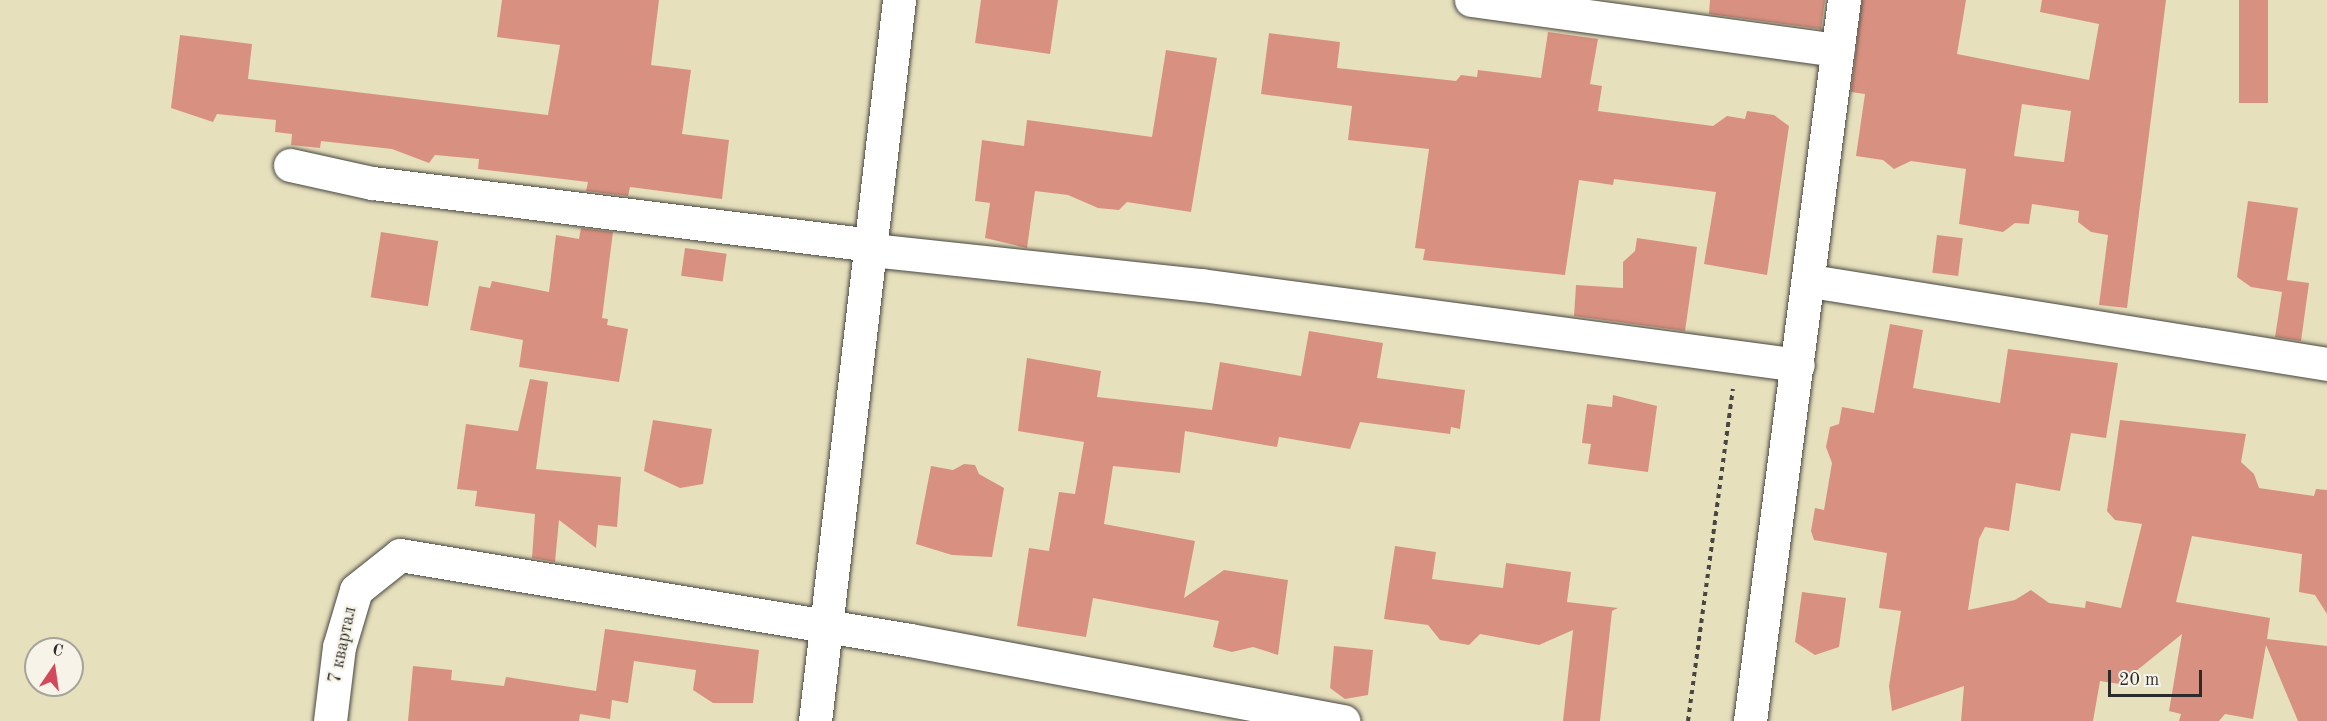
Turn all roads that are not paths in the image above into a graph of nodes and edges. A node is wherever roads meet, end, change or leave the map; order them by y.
1 (899, 0) edge
2 (1471, 0) edge
3 (1844, 0) edge
4 (1838, 50) junction
5 (290, 165) dead end
6 (872, 247) junction
7 (1811, 281) junction
8 (2327, 364) edge
9 (1798, 365) junction
10 (826, 626) junction
11 (330, 721) edge
12 (815, 721) edge
13 (1343, 721) edge
14 (1750, 721) edge

1 - 6 street
2 - 4 street
3 - 4 street
4 - 7 street
5 - 6 street
6 - 9 street
6 - 10 street
7 - 8 street
7 - 9 street
9 - 14 street
10 - 11 street, 7 квартал
10 - 12 street
10 - 13 street

